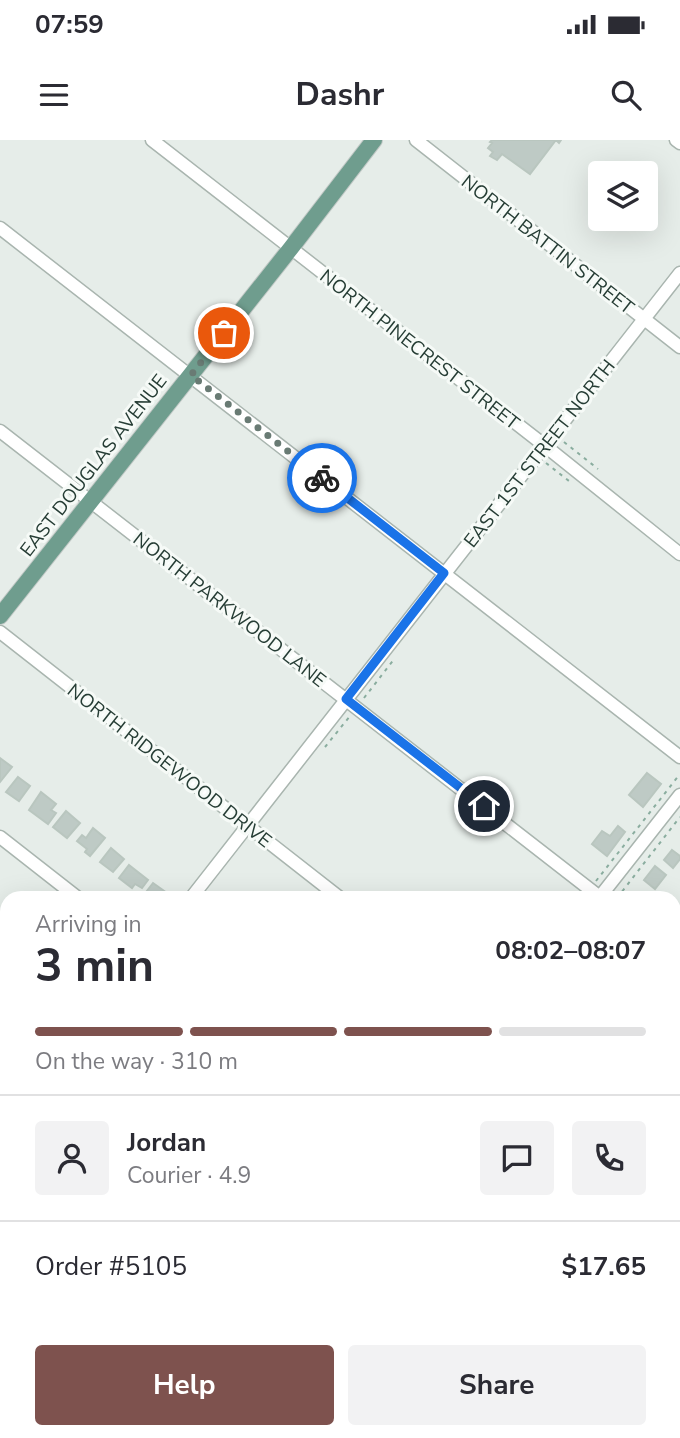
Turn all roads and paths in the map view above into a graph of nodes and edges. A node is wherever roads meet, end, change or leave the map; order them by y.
1 (152, 140) edge
2 (374, 140) edge
3 (416, 140) edge
4 (0, 228) edge
5 (291, 248) junction
6 (680, 273) edge
7 (644, 319) junction
8 (680, 346) edge
9 (191, 375) junction
10 (0, 431) edge
11 (563, 442) dead end
12 (544, 445) junction
13 (598, 469) dead end
14 (91, 502) junction
15 (680, 554) edge
16 (444, 573) junction
17 (0, 616) edge
18 (0, 632) edge
19 (346, 699) junction
20 (680, 757) edge
21 (680, 774) edge
22 (680, 795) edge
23 (680, 817) edge
24 (247, 825) junction
25 (0, 837) edge
26 (69, 891) edge
27 (196, 891) edge
28 (331, 891) edge
29 (593, 891) edge
30 (601, 891) edge
31 (601, 891) edge
32 (622, 891) edge

1 - 5 street, NORTH PINECREST STREET
2 - 5 main road, EAST DOUGLAS AVENUE
3 - 7 street, NORTH BATTIN STREET
4 - 9 street
5 - 9 main road, EAST DOUGLAS AVENUE
5 - 12 street, NORTH PINECREST STREET
6 - 7 street, EAST 1ST STREET NORTH
7 - 8 street, NORTH BATTIN STREET
7 - 12 street, EAST 1ST STREET NORTH
9 - 14 main road, EAST DOUGLAS AVENUE
9 - 16 street
10 - 14 street, NORTH PARKWOOD LANE
11 - 13 path
12 - 15 street, NORTH PINECREST STREET
12 - 16 street, EAST 1ST STREET NORTH
14 - 17 main road, EAST DOUGLAS AVENUE
14 - 19 street, NORTH PARKWOOD LANE
16 - 19 street, EAST 1ST STREET NORTH
16 - 20 street
18 - 24 street, NORTH RIDGEWOOD DRIVE
19 - 24 street, EAST 1ST STREET NORTH
19 - 29 street, NORTH PARKWOOD LANE
21 - 30 path
22 - 31 street
23 - 32 path
24 - 27 street, EAST 1ST STREET NORTH
24 - 28 street, NORTH RIDGEWOOD DRIVE
25 - 26 street

